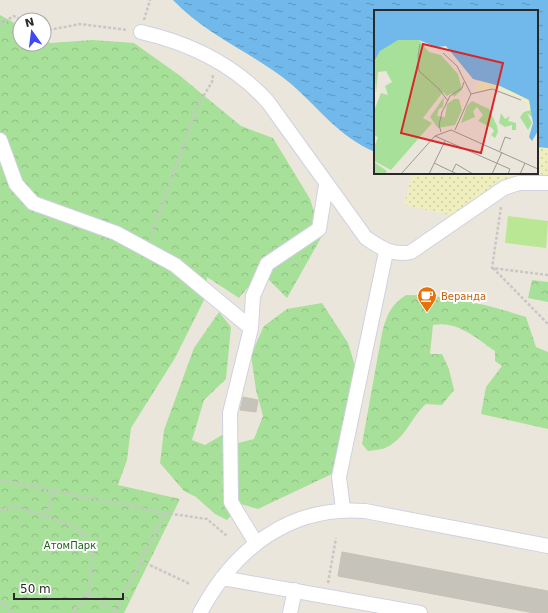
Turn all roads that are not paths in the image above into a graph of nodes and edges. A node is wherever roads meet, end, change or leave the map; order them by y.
1 (141, 32) road end
2 (0, 140) edge
3 (548, 183) edge
4 (326, 185) junction
5 (386, 252) junction
6 (251, 328) junction
7 (342, 509) junction
8 (256, 543) junction
9 (548, 546) edge
10 (222, 578) junction
11 (295, 590) junction
12 (200, 613) edge
13 (290, 613) edge
14 (420, 613) edge

1 - 4 street
2 - 6 street
3 - 5 street
4 - 5 street
4 - 6 street
5 - 7 street
6 - 8 street
7 - 8 street
7 - 9 street
8 - 10 street
10 - 11 street
10 - 12 street
11 - 13 street
11 - 14 street

